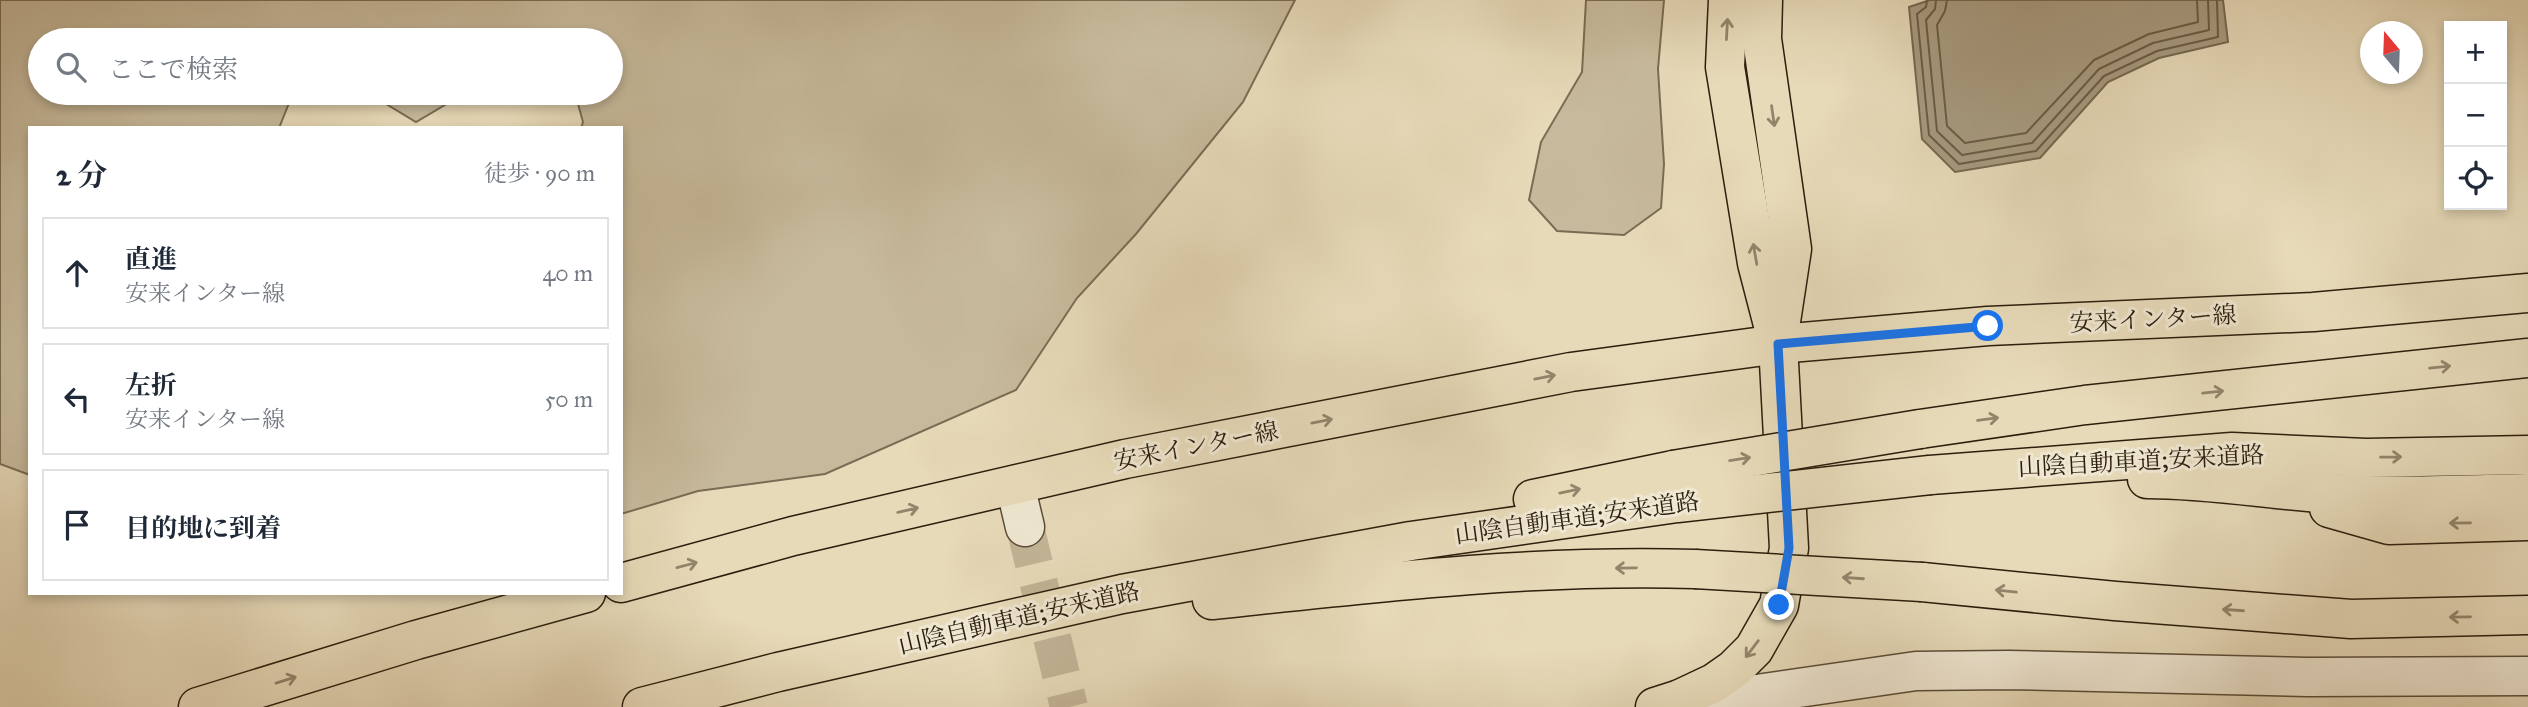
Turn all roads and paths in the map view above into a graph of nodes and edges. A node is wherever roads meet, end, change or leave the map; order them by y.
1 (1728, 0) edge
2 (1763, 0) edge
3 (2528, 293) edge
4 (1778, 344) junction
5 (2528, 358) edge
6 (2528, 429) edge
7 (2249, 451) junction
8 (2528, 456) edge
9 (1931, 484) junction
10 (1015, 485) junction
11 (2256, 489) junction
12 (2528, 493) edge
13 (1677, 499) junction
14 (2528, 521) edge
15 (1025, 527) tunnel mouth
16 (623, 582) edge
17 (579, 595) edge
18 (1186, 602) junction
19 (2528, 615) edge
20 (2528, 676) edge
21 (1667, 703) edge
22 (198, 707) edge
23 (642, 707) edge
24 (721, 707) edge

4 -> 1 main road
2 -> 4 main road
3 - 4 main road, 安来インター線
10 -> 4 main road, 安来インター線
4 -> 21 main road
13 -> 5 main road, bridge
6 - 7 main road
7 -> 8 main road, 山陰自動車道;安来道路
7 - 9 main road, 山陰自動車道;安来道路
9 - 11 main road, 山陰自動車道;安来道路
9 - 13 main road, 山陰自動車道;安来道路, bridge
10 - 15 street
16 -> 10 main road, 安来インター線
11 - 12 main road, 山陰自動車道;安来道路
14 -> 11 main road
13 - 18 main road, 山陰自動車道;安来道路
23 -> 13 main road, 山陰自動車道;安来道路
22 -> 17 main road
19 -> 18 main road, bridge
18 - 24 main road, 山陰自動車道;安来道路
20 - 21 street

